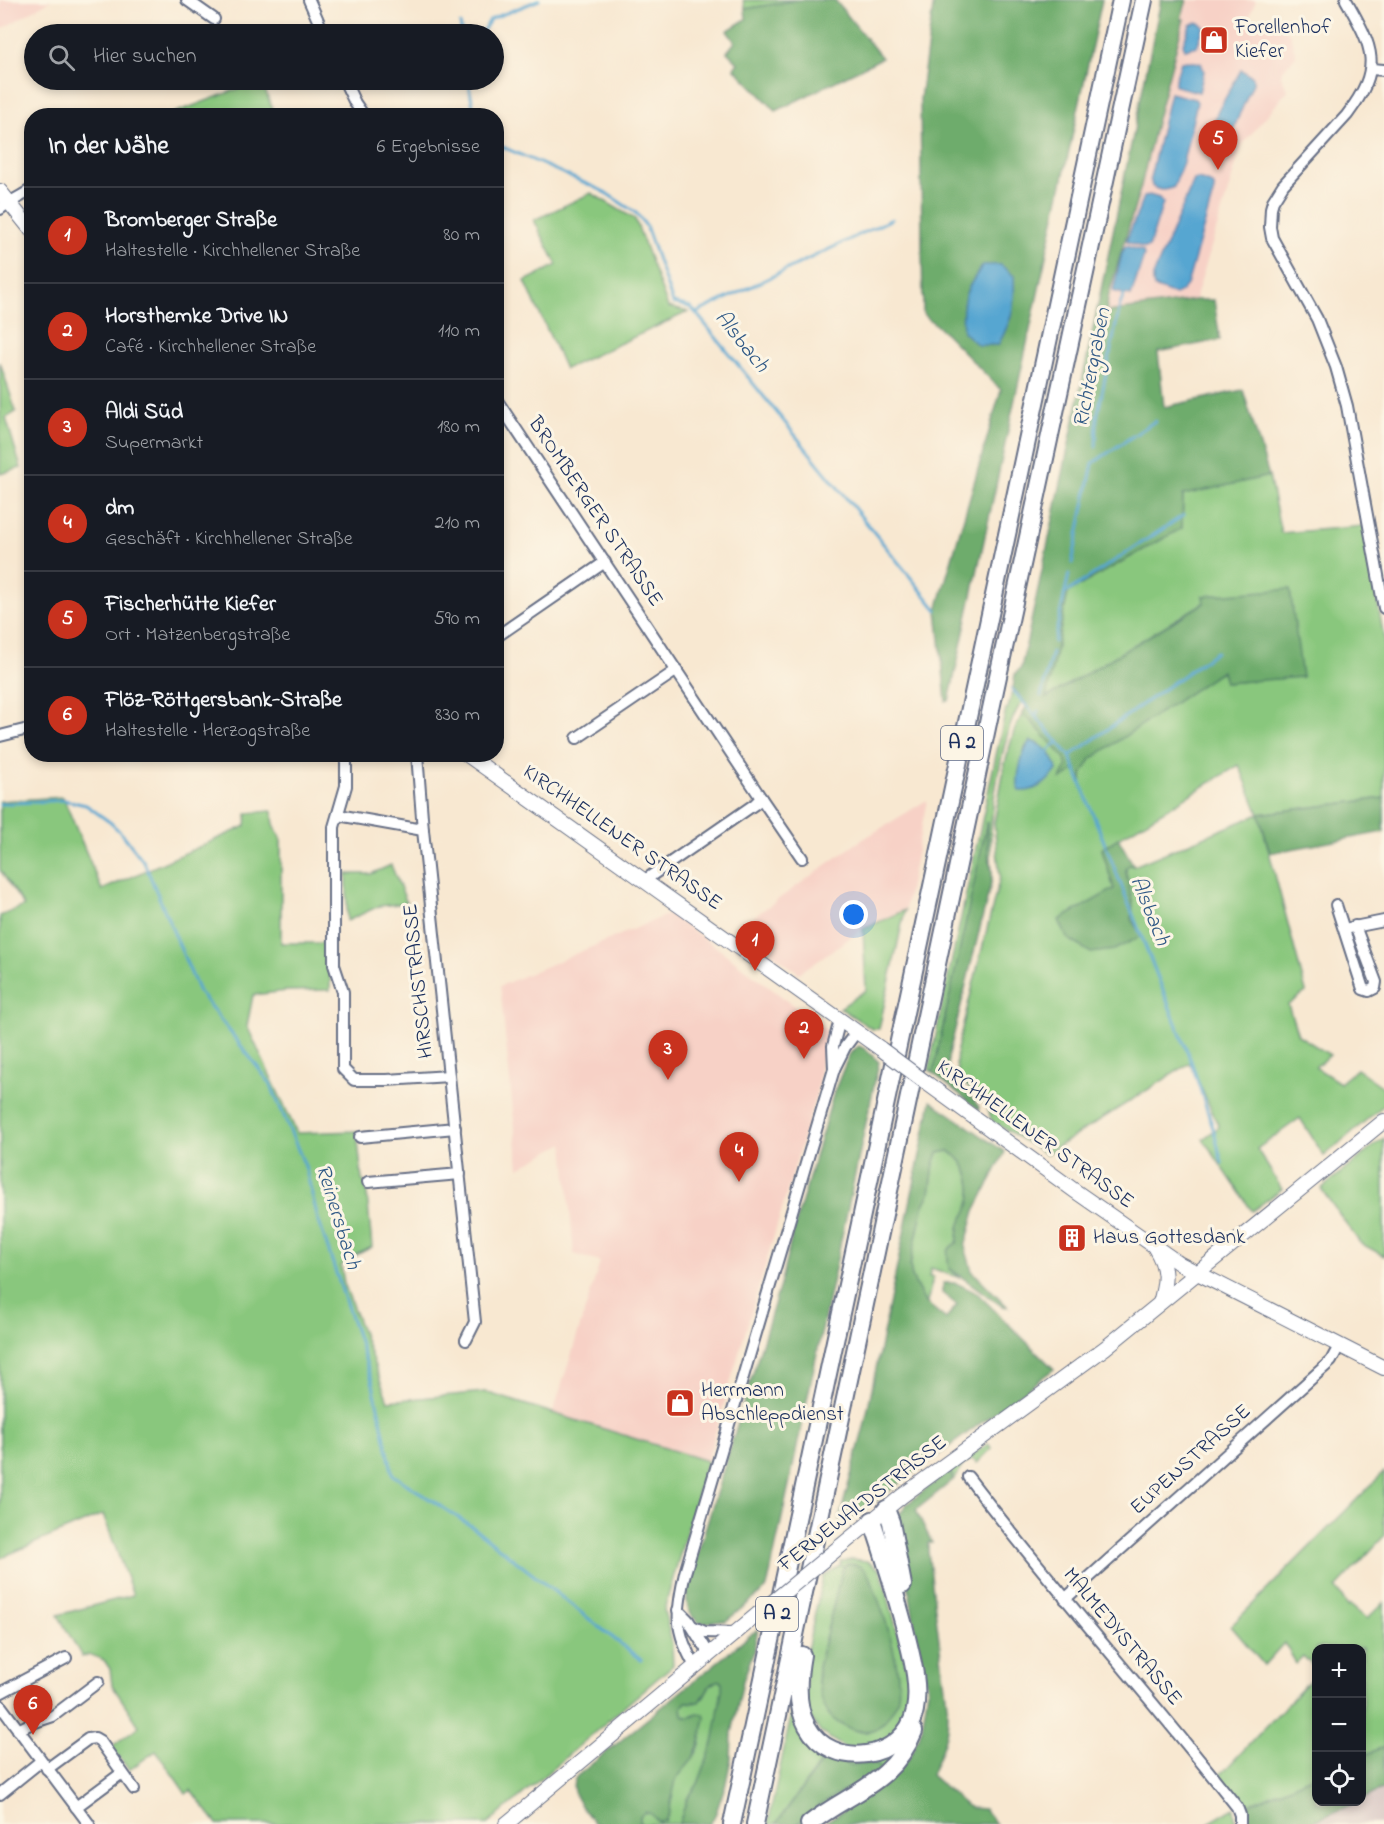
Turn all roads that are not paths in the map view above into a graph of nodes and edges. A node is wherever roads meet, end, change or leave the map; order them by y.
1 (187, 0) edge
2 (309, 0) edge
3 (1121, 0) edge
4 (1144, 0) edge
5 (1346, 0) edge
6 (214, 20) dead end
7 (320, 24) edge
8 (1371, 69) junction
9 (1384, 70) edge
10 (349, 90) edge
11 (358, 108) edge
12 (0, 191) edge
13 (24, 195) edge
14 (5, 206) edge
15 (24, 224) edge
16 (504, 411) edge
17 (605, 562) junction
18 (1384, 608) edge
19 (504, 631) edge
20 (677, 670) junction
21 (24, 730) edge
22 (0, 736) edge
23 (577, 738) dead end
24 (346, 762) edge
25 (418, 762) edge
26 (477, 762) edge
27 (761, 798) junction
28 (338, 815) junction
29 (423, 830) junction
30 (802, 858) dead end
31 (645, 880) junction
32 (1336, 905) dead end
33 (1384, 921) edge
34 (1356, 926) junction
35 (1342, 929) junction
36 (840, 1020) junction
37 (857, 1031) junction
38 (834, 1069) junction
39 (449, 1076) junction
40 (1384, 1121) edge
41 (455, 1128) junction
42 (360, 1137) dead end
43 (460, 1174) junction
44 (368, 1182) dead end
45 (1154, 1246) junction
46 (1197, 1273) junction
47 (1160, 1304) junction
48 (466, 1340) dead end
49 (1339, 1346) junction
50 (1384, 1368) edge
51 (968, 1477) dead end
52 (886, 1509) junction
53 (872, 1520) junction
54 (809, 1574) junction
55 (1065, 1599) junction
56 (678, 1610) junction
57 (692, 1625) junction
58 (735, 1633) junction
59 (709, 1654) junction
60 (66, 1658) dead end
61 (695, 1666) junction
62 (98, 1682) dead end
63 (0, 1693) edge
64 (0, 1705) edge
65 (18, 1730) junction
66 (44, 1765) junction
67 (123, 1773) junction
68 (134, 1789) dead end
69 (0, 1794) edge
70 (76, 1807) junction
71 (89, 1824) edge
72 (506, 1824) edge
73 (732, 1824) edge
74 (755, 1824) edge
75 (809, 1824) edge
76 (1240, 1824) edge

1 - 6 street
2 - 7 street
3 - 73 highway, A 2
4 - 54 highway, A 2
5 - 8 street
8 - 9 street
8 - 18 street
10 - 11 street
12 - 14 main road
13 - 14 street
14 - 15 main road
16 - 17 street, BROMBERGER STRASSE
17 - 19 street
17 - 20 street, BROMBERGER STRASSE
20 - 23 street
20 - 27 street, BROMBERGER STRASSE
21 - 22 street
24 - 28 street
25 - 29 street, HIRSCHSTRASSE
26 - 31 main road, KIRCHHELLENER STRASSE
27 - 30 street, BROMBERGER STRASSE
27 - 31 street
28 - 29 street
28 - 39 street
29 - 39 street, HIRSCHSTRASSE
31 - 36 main road, KIRCHHELLENER STRASSE
32 - 35 street
33 - 34 street
34 - 35 street
34 - 35 street
36 - 37 main road, KIRCHHELLENER STRASSE
36 - 38 street
37 - 38 street
37 - 45 main road, KIRCHHELLENER STRASSE, bridge
38 - 56 street
39 - 41 street, HIRSCHSTRASSE
40 - 46 main road, FERNEWALDSTRASSE
41 - 42 street
41 - 43 street, HIRSCHSTRASSE
43 - 44 street
43 - 48 street, HIRSCHSTRASSE
45 - 46 main road, KIRCHHELLENER STRASSE
45 - 47 main road
46 - 47 main road, FERNEWALDSTRASSE
46 - 49 main road, KIRCHHELLENER STRASSE
47 - 52 main road, FERNEWALDSTRASSE
49 - 50 main road, KIRCHHELLENER STRASSE
49 - 55 street, EUPENSTRASSE
51 - 55 street, MALMEDYSTRASSE
52 - 53 main road, FERNEWALDSTRASSE
52 - 75 highway
53 - 54 highway
53 - 58 main road, FERNEWALDSTRASSE, bridge
54 - 74 highway, A 2
55 - 76 street, MALMEDYSTRASSE
56 - 57 street
56 - 61 street
57 - 58 street
57 - 59 street
58 - 59 main road, FERNEWALDSTRASSE
59 - 61 main road, FERNEWALDSTRASSE
60 - 63 street
61 - 72 main road, FERNEWALDSTRASSE
62 - 65 street
64 - 65 street
65 - 66 street
66 - 67 street
66 - 69 street
66 - 70 street
67 - 68 street
67 - 70 street
70 - 71 street

